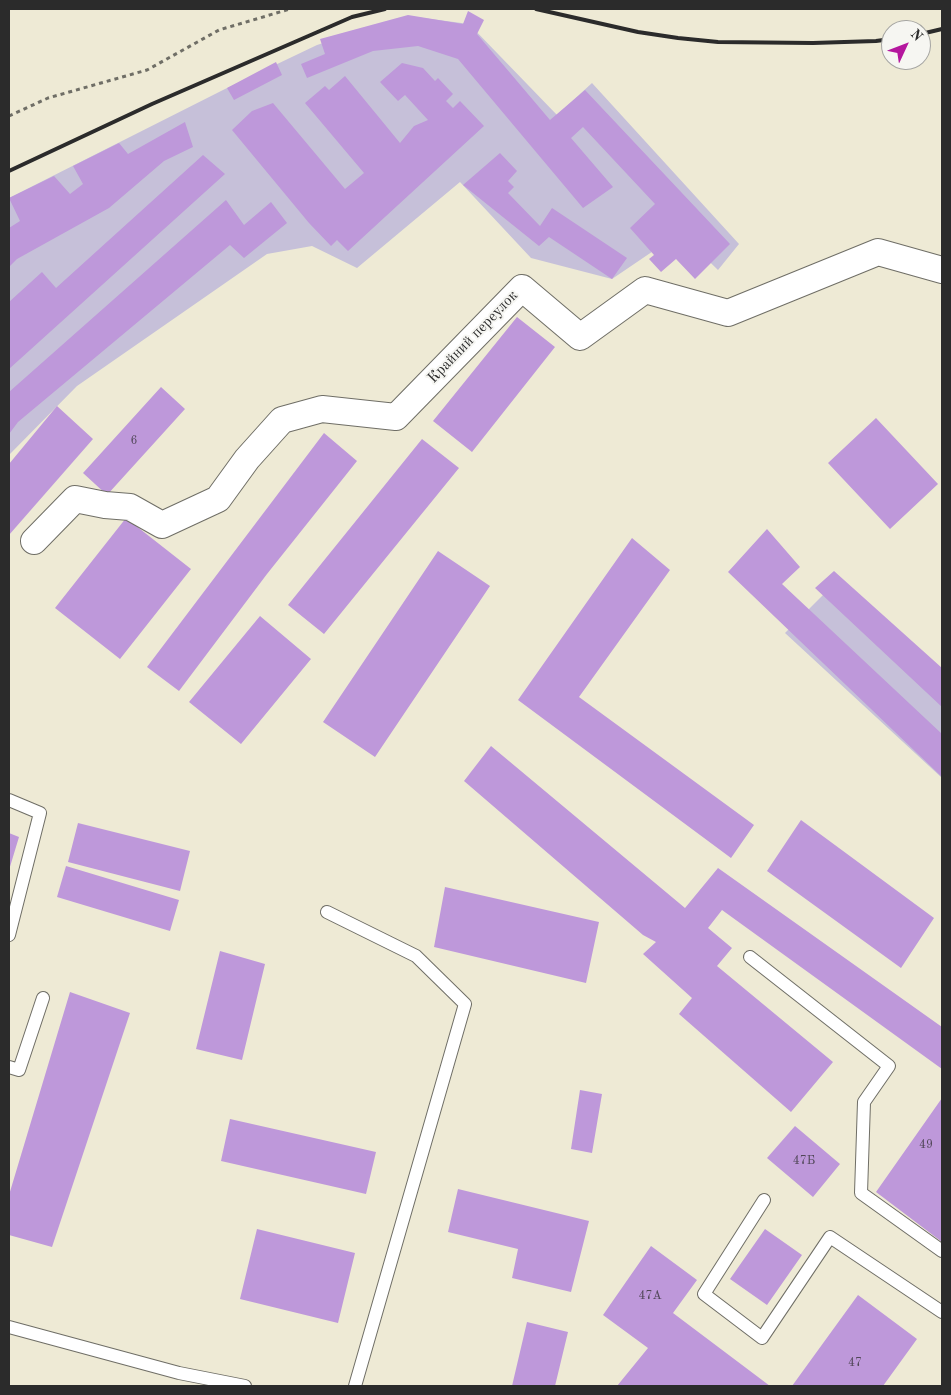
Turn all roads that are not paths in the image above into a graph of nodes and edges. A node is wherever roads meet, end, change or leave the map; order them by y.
1 (942, 270) edge
2 (34, 541) dead end
3 (9, 800) edge
4 (327, 912) dead end
5 (9, 935) edge
6 (750, 957) dead end
7 (42, 998) dead end
8 (9, 1066) edge
9 (764, 1200) dead end
10 (942, 1251) edge
11 (942, 1312) edge
12 (9, 1327) edge
13 (245, 1386) edge
14 (355, 1386) edge

1 - 2 street, Крайний переулок
3 - 5 lane
4 - 14 lane
6 - 10 lane
7 - 8 lane
9 - 11 lane
12 - 13 lane

